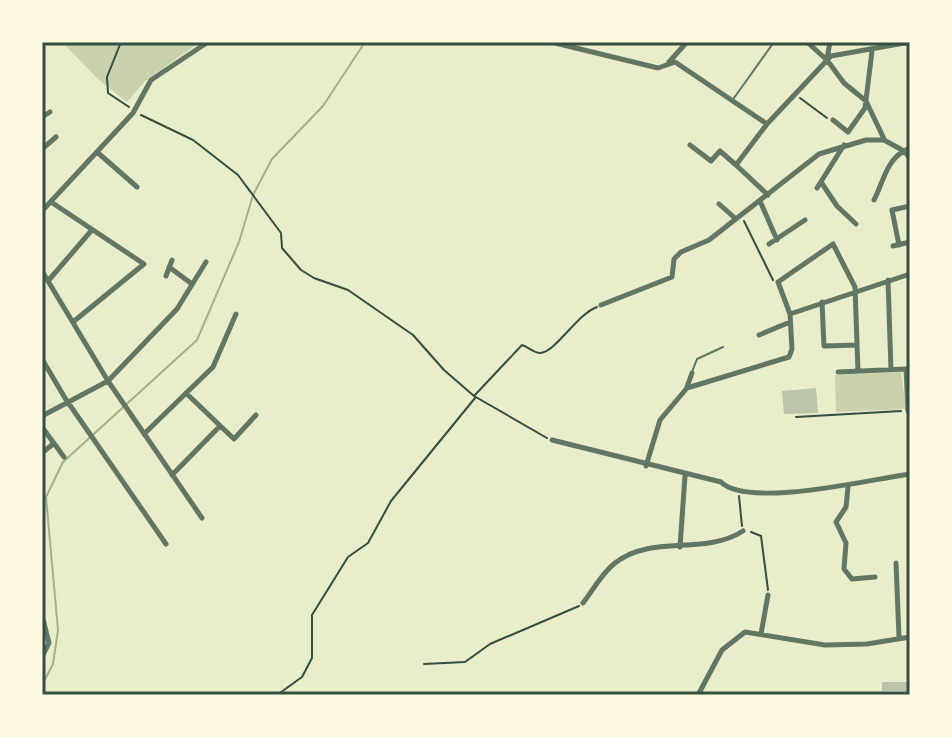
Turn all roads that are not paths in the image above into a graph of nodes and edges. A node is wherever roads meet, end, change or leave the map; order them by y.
1 (208, 42) edge
2 (551, 42) edge
3 (687, 42) edge
4 (774, 42) edge
5 (807, 42) edge
6 (830, 42) edge
7 (910, 42) edge
8 (567, 44) edge
9 (872, 51) junction
10 (827, 60) junction
11 (669, 62) junction
12 (733, 99) junction
13 (866, 101) junction
14 (50, 112) dead end
15 (42, 117) edge
16 (833, 120) road end
17 (767, 124) junction
18 (56, 137) dead end
19 (884, 140) junction
20 (844, 144) junction
21 (690, 145) dead end
22 (42, 149) edge
23 (907, 150) edge
24 (97, 152) junction
25 (910, 158) edge
26 (736, 165) junction
27 (137, 187) dead end
28 (768, 195) junction
29 (875, 195) dead end
30 (760, 201) junction
31 (51, 202) junction
32 (719, 204) dead end
33 (910, 206) edge
34 (42, 211) edge
35 (738, 218) junction
36 (805, 220) dead end
37 (856, 224) dead end
38 (91, 231) junction
39 (777, 240) junction
40 (910, 242) edge
41 (769, 244) dead end
42 (172, 260) dead end
43 (206, 262) dead end
44 (169, 267) junction
45 (42, 271) edge
46 (910, 274) edge
47 (166, 276) dead end
48 (888, 280) junction
49 (48, 281) junction
50 (192, 284) junction
51 (855, 291) junction
52 (822, 302) junction
53 (601, 305) road end
54 (236, 314) dead end
55 (790, 314) junction
56 (73, 322) junction
57 (790, 322) junction
58 (759, 335) dead end
59 (857, 345) junction
60 (723, 347) dead end
61 (42, 359) edge
62 (891, 370) junction
63 (858, 371) junction
64 (838, 372) dead end
65 (692, 373) joint
66 (108, 381) junction
67 (687, 388) junction
68 (186, 393) junction
69 (68, 402) junction
70 (908, 411) edge
71 (256, 415) dead end
72 (42, 416) edge
73 (220, 426) junction
74 (42, 427) edge
75 (144, 434) junction
76 (552, 440) road end
77 (53, 444) junction
78 (42, 453) edge
79 (64, 457) dead end
80 (646, 466) junction
81 (910, 474) edge
82 (172, 475) junction
83 (685, 476) junction
84 (848, 487) junction
85 (202, 518) dead end
86 (743, 531) road end
87 (166, 544) dead end
88 (680, 547) junction
89 (896, 563) dead end
90 (875, 577) dead end
91 (768, 595) road end
92 (583, 603) road end
93 (42, 615) edge
94 (761, 634) junction
95 (899, 637) junction
96 (910, 637) edge
97 (42, 657) edge
98 (698, 695) edge

1 - 24 street
2 - 8 street
3 - 11 street
4 - 12 lane
5 - 10 street
6 - 10 street
7 - 9 street
8 - 11 street
9 - 10 street
9 - 13 street
10 - 13 street
10 - 17 street
11 - 12 street
12 - 17 street
13 - 16 street
13 - 19 street
14 - 15 street
17 - 26 street
18 - 22 street
19 - 20 street
19 - 23 street
20 - 28 street
20 - 37 street
21 - 26 street
23 - 25 street
23 - 29 street
24 - 27 street
24 - 31 street
26 - 28 street
28 - 30 street
30 - 35 street
30 - 39 street
31 - 34 street
31 - 38 street
32 - 35 street
33 - 40 street
35 - 53 street
36 - 39 street
38 - 49 street
38 - 56 street
39 - 41 street
42 - 44 street
43 - 50 street
44 - 47 street
44 - 50 street
45 - 49 street
46 - 48 street
48 - 51 street
48 - 62 street
49 - 56 street
50 - 66 street
51 - 52 street
51 - 55 street
51 - 59 street
52 - 55 street
52 - 59 street
54 - 68 street
55 - 57 street
56 - 66 street
57 - 58 street
57 - 67 street
59 - 63 street
60 - 65 lane
61 - 69 street
62 - 63 street
62 - 70 street
63 - 64 street
65 - 67 street
66 - 69 street
66 - 75 street
67 - 80 street
68 - 73 street
68 - 75 street
69 - 72 street
69 - 87 street
71 - 73 street
73 - 82 street
74 - 77 street
75 - 82 street
76 - 80 street
77 - 78 street
77 - 79 street
80 - 83 street
81 - 84 street
82 - 85 street
83 - 84 street
83 - 88 street
84 - 90 street
86 - 88 street
88 - 92 street
89 - 95 street
91 - 94 street
93 - 97 street
94 - 95 street
94 - 98 street
95 - 96 street

